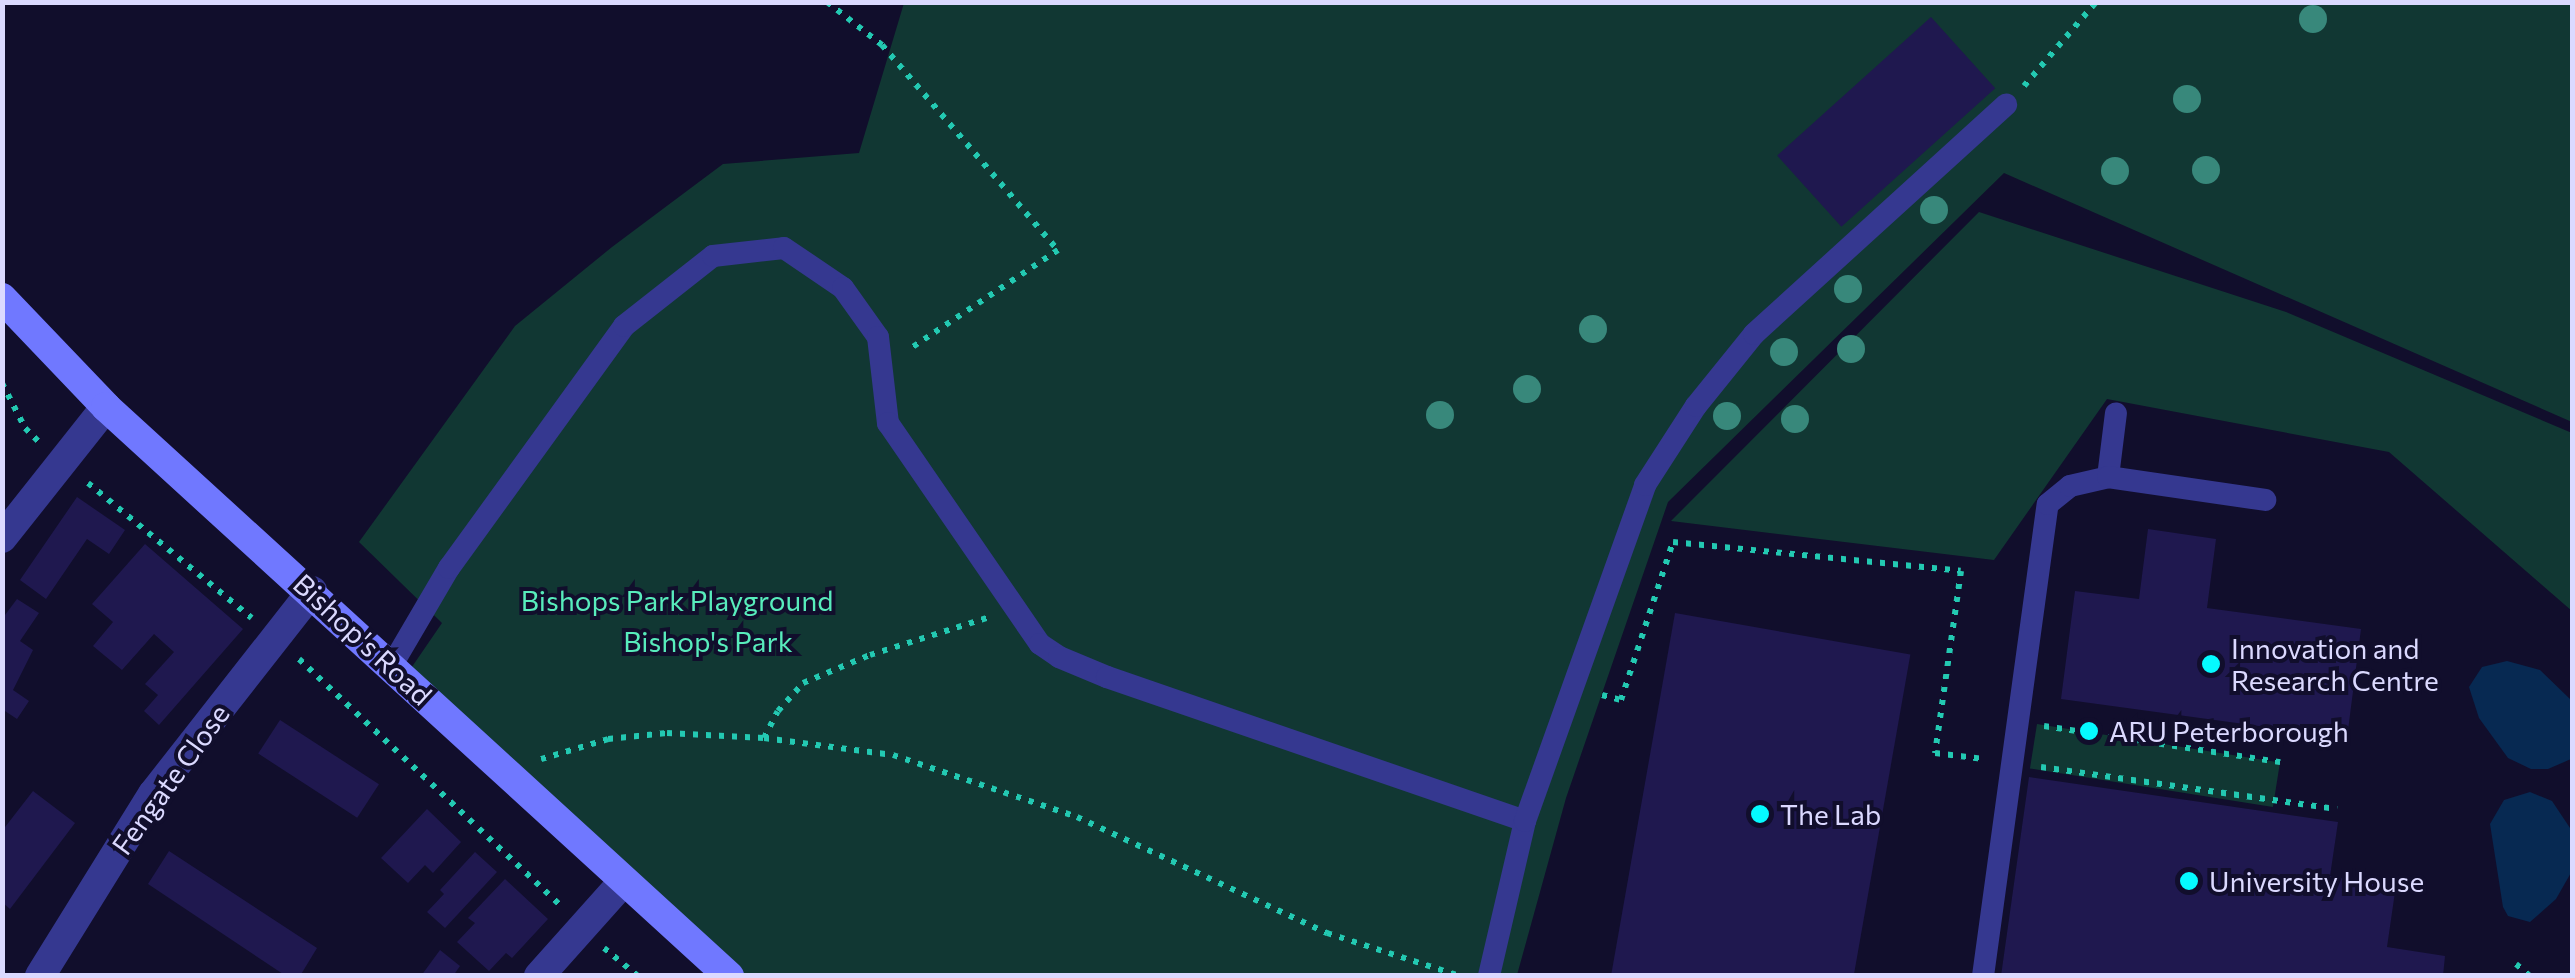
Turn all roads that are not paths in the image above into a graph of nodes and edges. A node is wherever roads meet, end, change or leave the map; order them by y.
1 (2006, 106) road end
2 (2, 298) edge
3 (106, 407) junction
4 (2116, 412) dead end
5 (2108, 476) junction
6 (2265, 500) dead end
7 (2, 538) edge
8 (312, 591) junction
9 (392, 665) junction
10 (1525, 820) junction
11 (623, 882) junction
12 (40, 976) edge
13 (539, 976) edge
14 (729, 976) edge
15 (1489, 976) edge
16 (1984, 976) edge

1 - 10 lane
2 - 3 street, Bishop's Road
3 - 7 street
3 - 8 street, Bishop's Road
4 - 5 lane
5 - 6 lane
5 - 16 lane
8 - 9 street, Bishop's Road
8 - 12 street, Fengate Close
9 - 10 lane
9 - 11 street, Bishop's Road
10 - 15 lane
11 - 13 street
11 - 14 street, Bishop's Road

